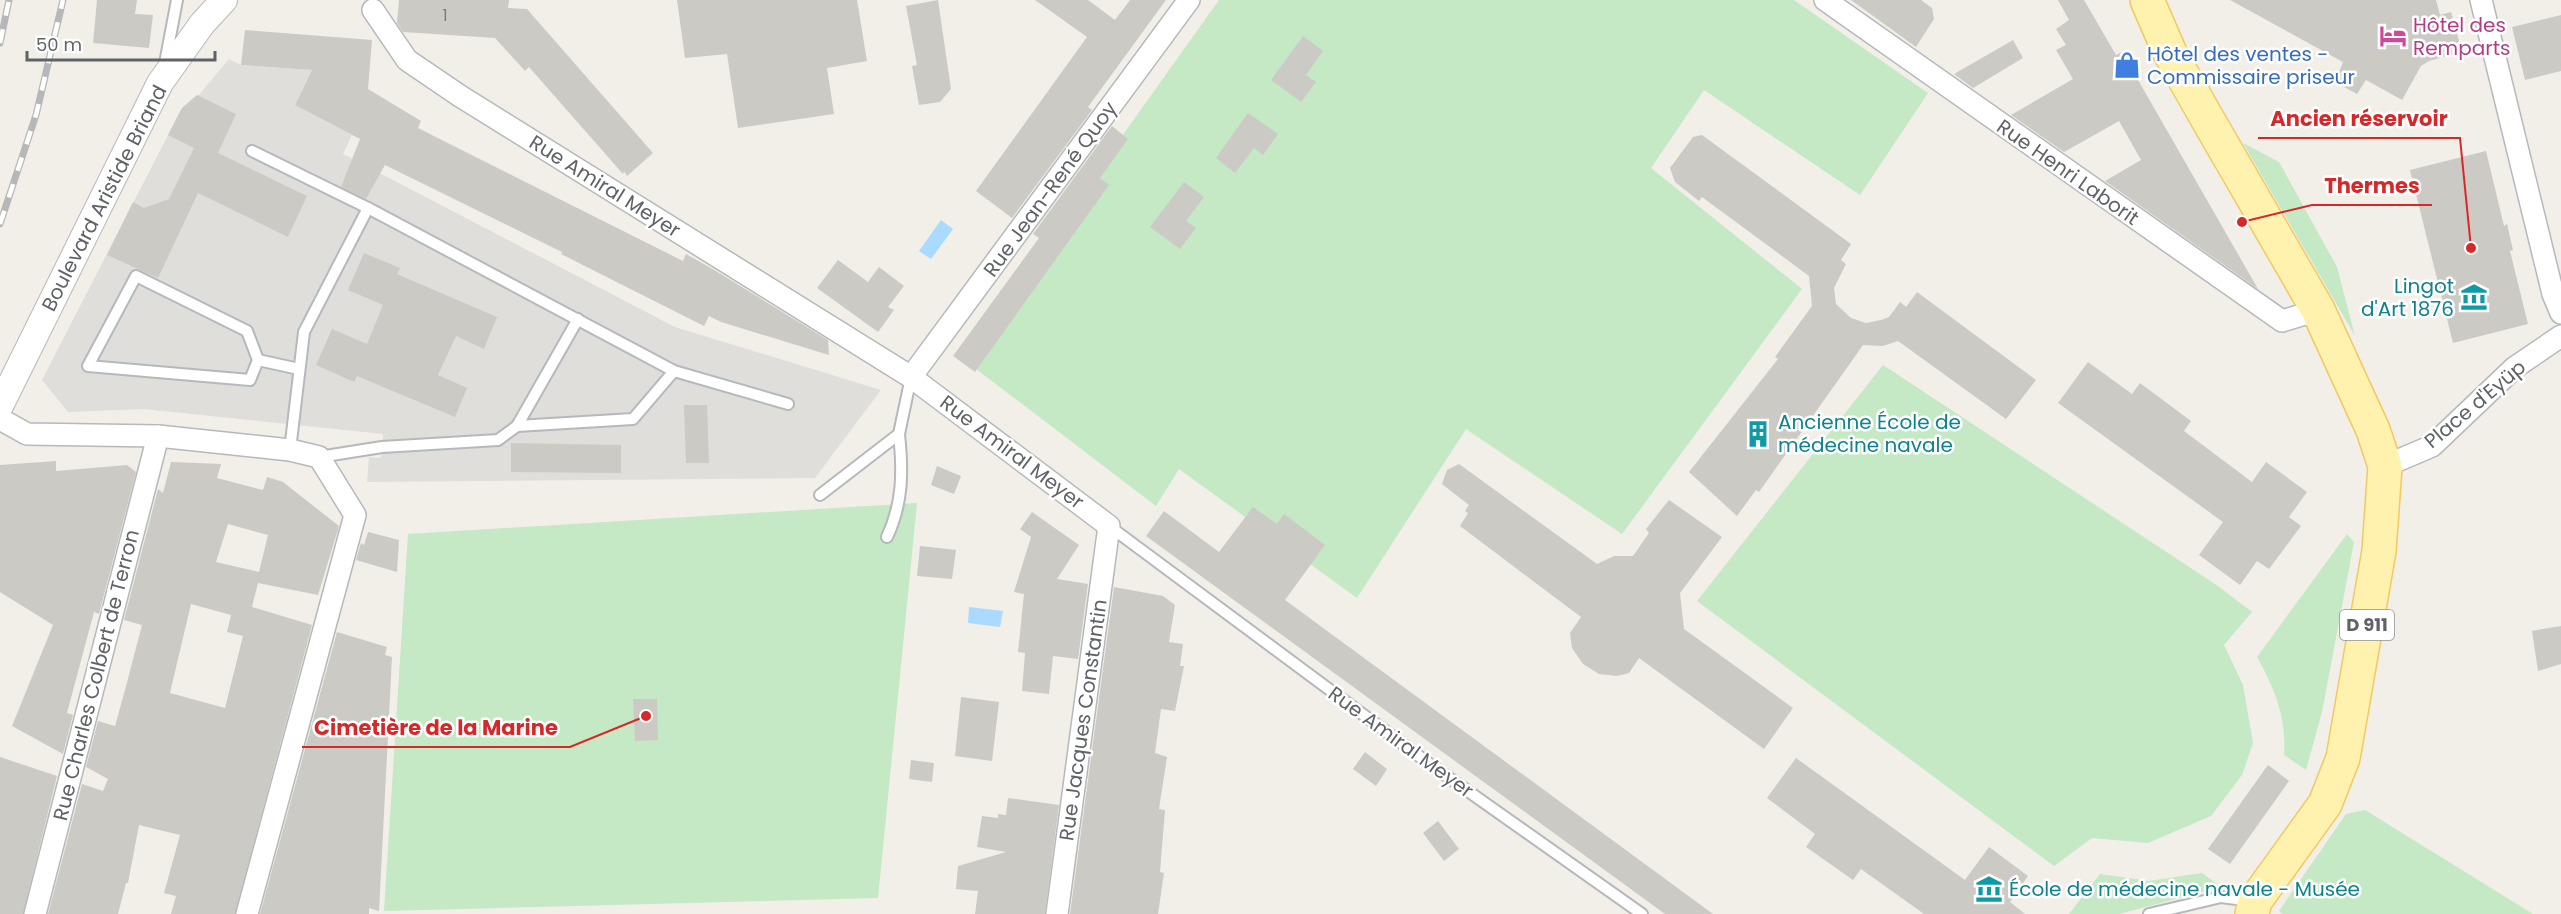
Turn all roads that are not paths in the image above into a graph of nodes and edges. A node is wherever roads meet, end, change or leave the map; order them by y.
1 (177, 0) edge
2 (224, 0) edge
3 (1189, 0) edge
4 (1825, 0) edge
5 (2147, 0) edge
6 (2481, 0) edge
7 (371, 3) edge
8 (160, 83) junction
9 (252, 151) dead end
10 (368, 208) junction
11 (2318, 310) junction
12 (2561, 313) edge
13 (578, 320) junction
14 (2561, 336) edge
15 (258, 360) junction
16 (299, 369) junction
17 (674, 371) junction
18 (911, 377) junction
19 (788, 404) dead end
20 (0, 406) edge
21 (0, 419) edge
22 (517, 426) junction
23 (899, 434) junction
24 (158, 436) junction
25 (290, 450) junction
26 (319, 457) junction
27 (2385, 466) junction
28 (820, 495) dead end
29 (1109, 526) junction
30 (887, 537) dead end
31 (2254, 908) edge
32 (35, 914) edge
33 (247, 914) edge
34 (1057, 914) edge
35 (1641, 914) edge
36 (2149, 914) edge

1 - 8 lane
2 - 8 street, Boulevard Aristide Briand
3 - 18 street, Rue Jean-René Quoy
4 - 11 street, Rue Henri Laborit
5 - 11 main road, D 911
6 - 12 street
7 - 18 street, Rue Amiral Meyer
8 - 20 street, Boulevard Aristide Briand
9 - 10 lane
10 - 13 lane
10 - 16 lane
11 - 27 main road, D 911
13 - 17 lane
13 - 22 lane
14 - 27 street, Place d'Eyüp
15 - 15 lane
15 - 16 lane
16 - 25 lane
17 - 19 lane
17 - 22 lane
18 - 23 lane
18 - 29 street, Rue Amiral Meyer
21 - 24 street
22 - 26 lane
23 - 28 lane
23 - 30 lane
24 - 25 street
24 - 32 street, Rue Charles Colbert de Terron
25 - 26 street
26 - 33 street
27 - 31 main road, D 911
29 - 34 street, Rue Jacques Constantin
29 - 35 lane, Rue Amiral Meyer
31 - 36 lane

